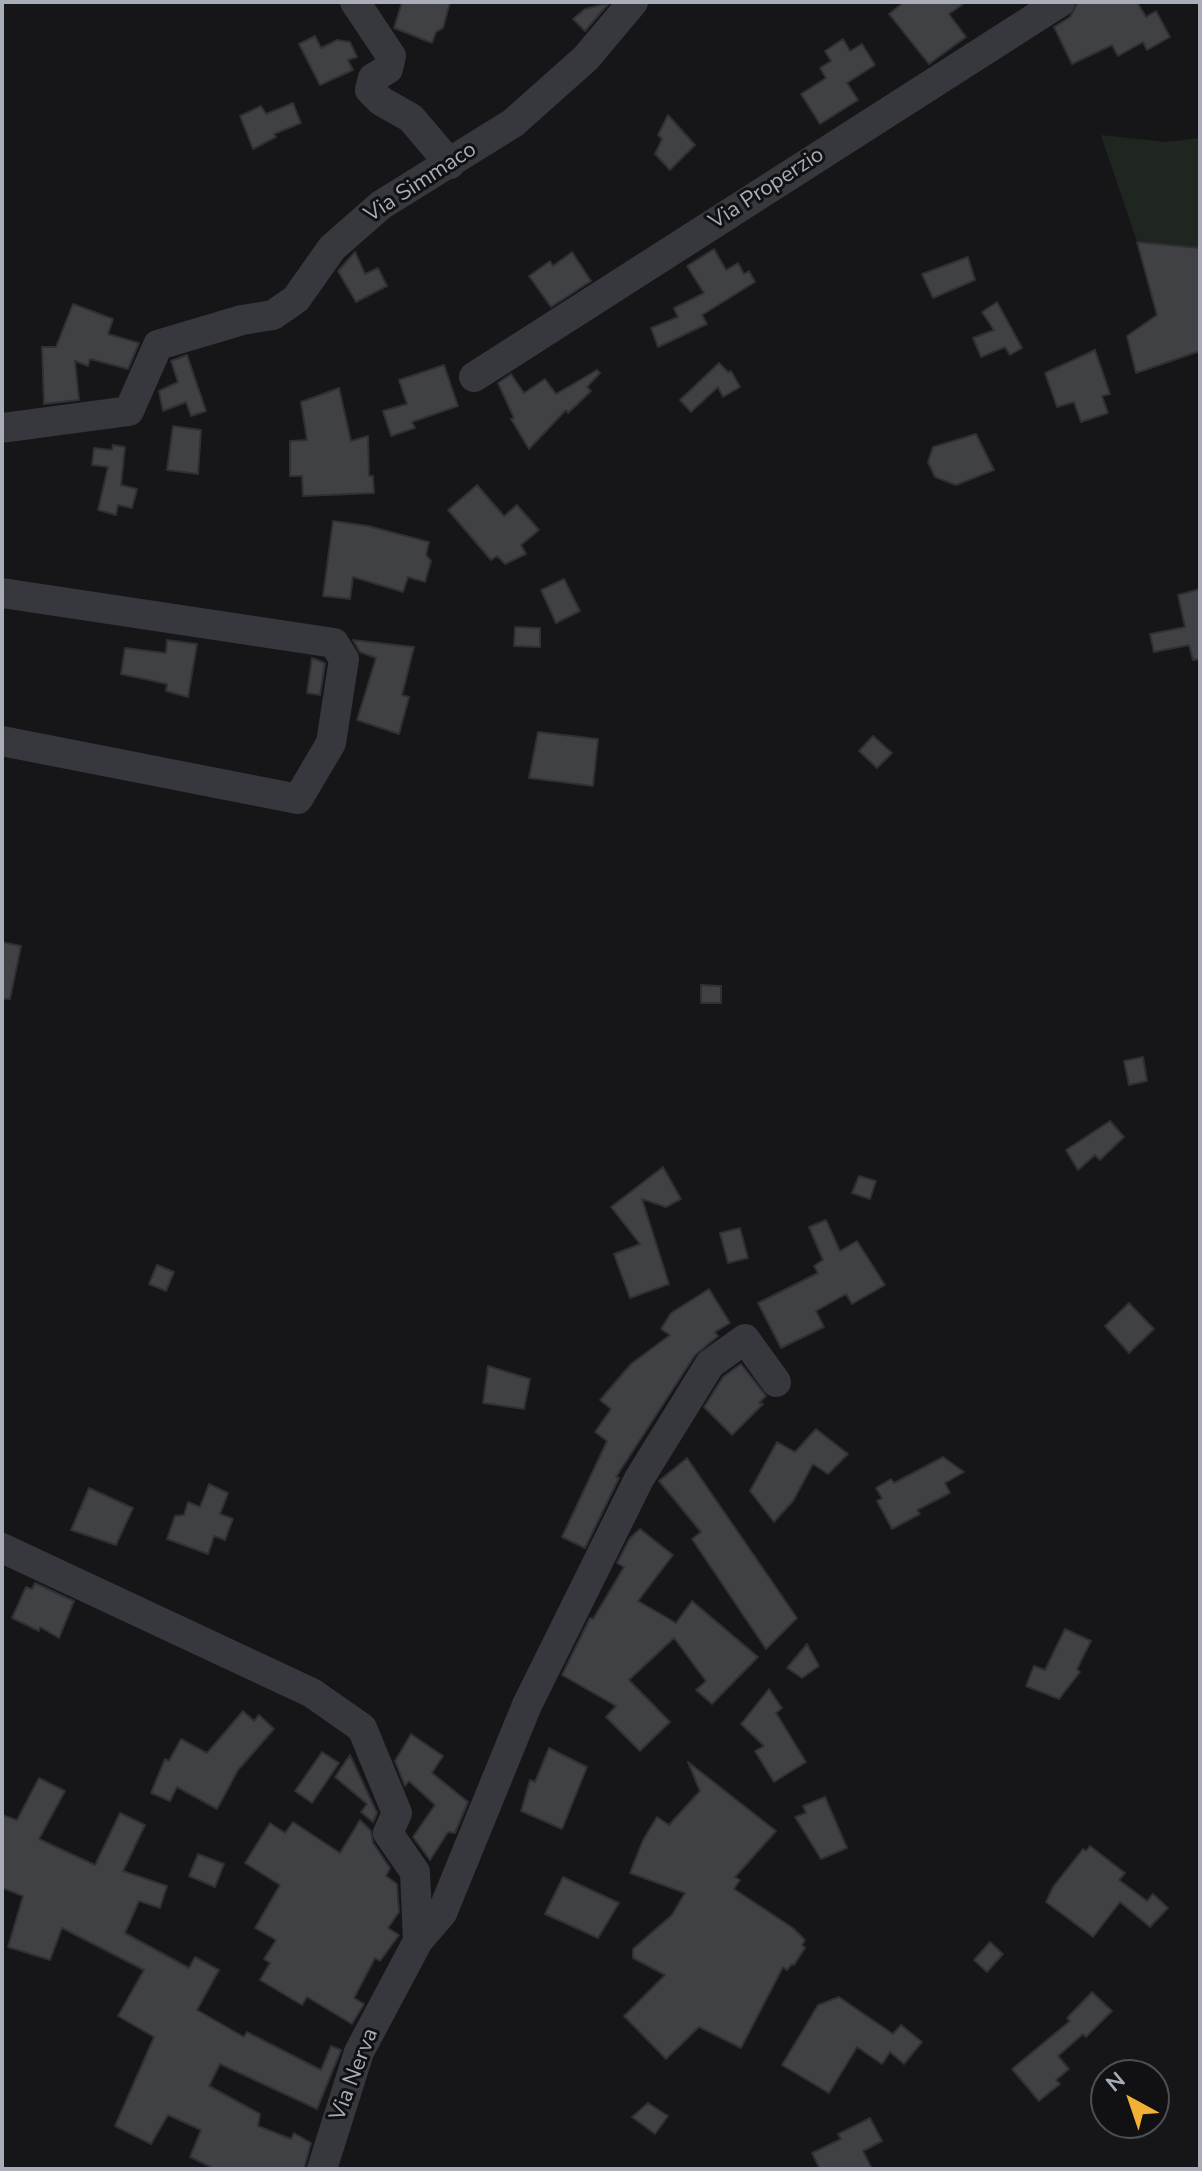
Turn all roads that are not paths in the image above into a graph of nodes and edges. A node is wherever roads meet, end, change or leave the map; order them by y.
1 (355, 2) edge
2 (633, 2) edge
3 (1060, 2) edge
4 (450, 164) junction
5 (474, 377) dead end
6 (2, 428) edge
7 (2, 593) edge
8 (2, 741) edge
9 (776, 1382) dead end
10 (2, 1548) edge
11 (418, 1941) junction
12 (322, 2169) edge

1 - 4 street
2 - 4 street, Via Simmaco
3 - 5 street, Via Properzio
4 - 6 street, Via Simmaco
7 - 8 street
9 - 11 street, Via Nerva
10 - 11 street
11 - 12 street, Via Nerva

